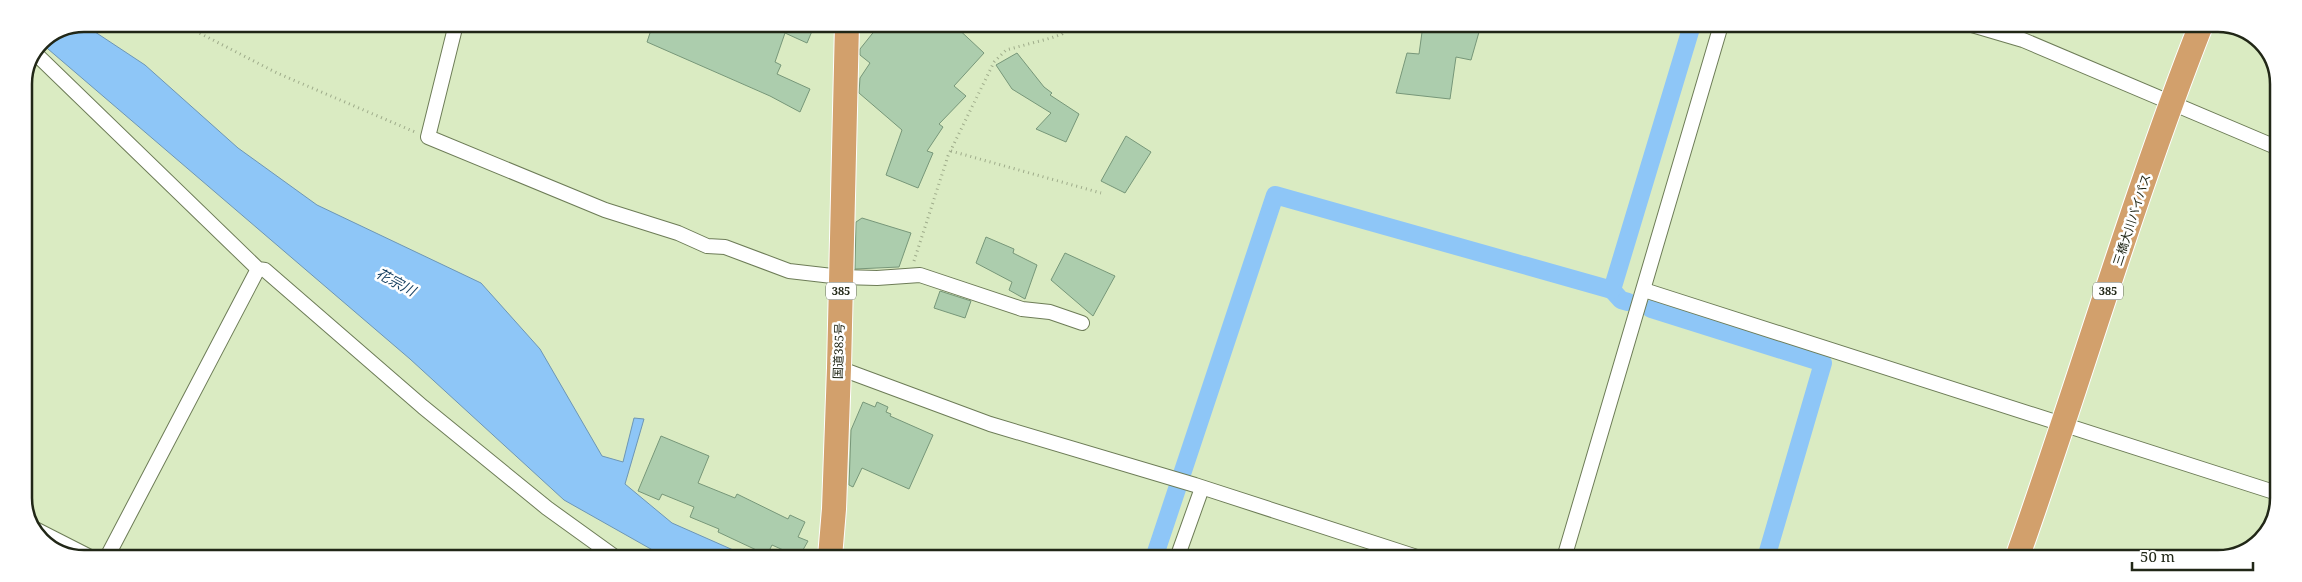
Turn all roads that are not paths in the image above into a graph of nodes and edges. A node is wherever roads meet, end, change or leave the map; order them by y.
1 (454, 33) edge
2 (847, 33) edge
3 (1719, 33) edge
4 (1999, 33) edge
5 (2198, 33) edge
6 (40, 57) edge
7 (2170, 104) junction
8 (2269, 144) edge
9 (258, 269) junction
10 (842, 277) junction
11 (1644, 290) junction
12 (1082, 323) dead end
13 (839, 368) junction
14 (2064, 424) junction
15 (1199, 486) junction
16 (2270, 491) edge
17 (49, 536) edge
18 (74, 549) edge
19 (111, 550) edge
20 (604, 550) edge
21 (831, 550) edge
22 (1179, 550) edge
23 (1398, 550) edge
24 (1566, 550) edge
25 (2020, 550) edge

1 - 10 street
2 - 10 highway, 国道385号 / 385
3 - 11 street
4 - 7 street
5 - 7 highway, 三橋大川バイパス / 385
6 - 9 street
7 - 8 street
7 - 14 highway, 三橋大川バイパス / 385
9 - 19 street
9 - 20 street
10 - 12 street
10 - 13 highway, 国道385号 / 385
11 - 14 street
11 - 24 street
13 - 15 street
13 - 21 highway, 国道385号 / 385
14 - 16 street
14 - 25 highway, 三橋大川バイパス / 385
15 - 22 street
15 - 23 street
17 - 18 street

